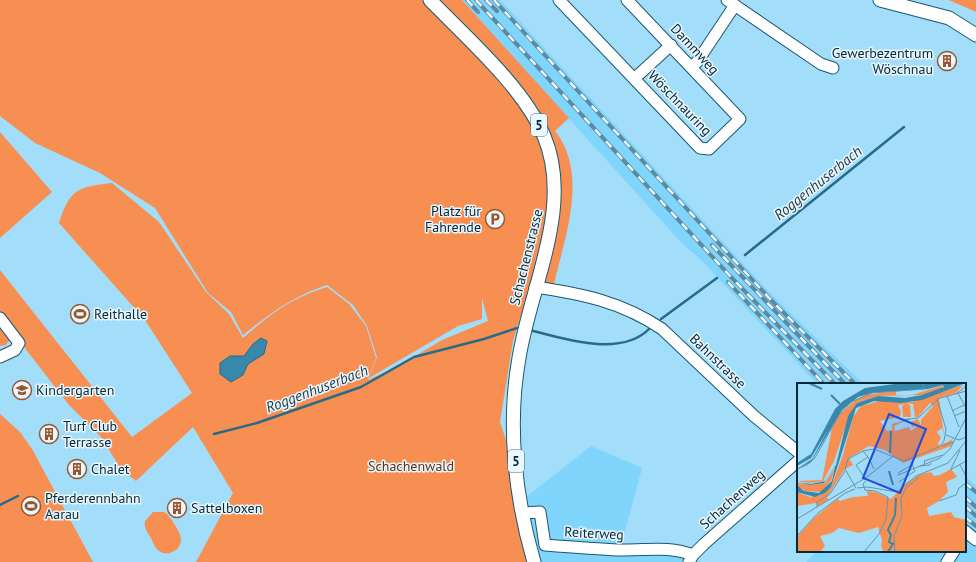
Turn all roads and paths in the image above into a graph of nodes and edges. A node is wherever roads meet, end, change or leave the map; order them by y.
1 (430, 0) edge
2 (559, 0) edge
3 (627, 0) edge
4 (880, 0) edge
5 (731, 3) edge
6 (976, 35) edge
7 (671, 45) junction
8 (691, 67) junction
9 (833, 68) dead end
10 (635, 78) junction
11 (740, 119) joint
12 (535, 287) junction
13 (0, 318) edge
14 (0, 357) edge
15 (797, 451) edge
16 (797, 462) edge
17 (522, 513) junction
18 (953, 552) edge
19 (691, 558) edge
20 (534, 562) edge
21 (947, 562) edge

1 - 12 main road, Schachenstrasse / 5
2 - 10 street, Wöschnauring
3 - 7 street, Dammweg
4 - 6 main road
5 - 8 street
5 - 9 street
7 - 8 street, Dammweg
7 - 10 street, Wöschnauring
8 - 11 street, Dammweg
10 - 11 street, Wöschnauring
12 - 15 street, Bahnstrasse
12 - 17 main road, Schachenstrasse / 5
13 - 14 street
16 - 19 street, Schachenweg
17 - 19 street, Reiterweg
17 - 20 main road, Schachenstrasse / 5
18 - 21 street

